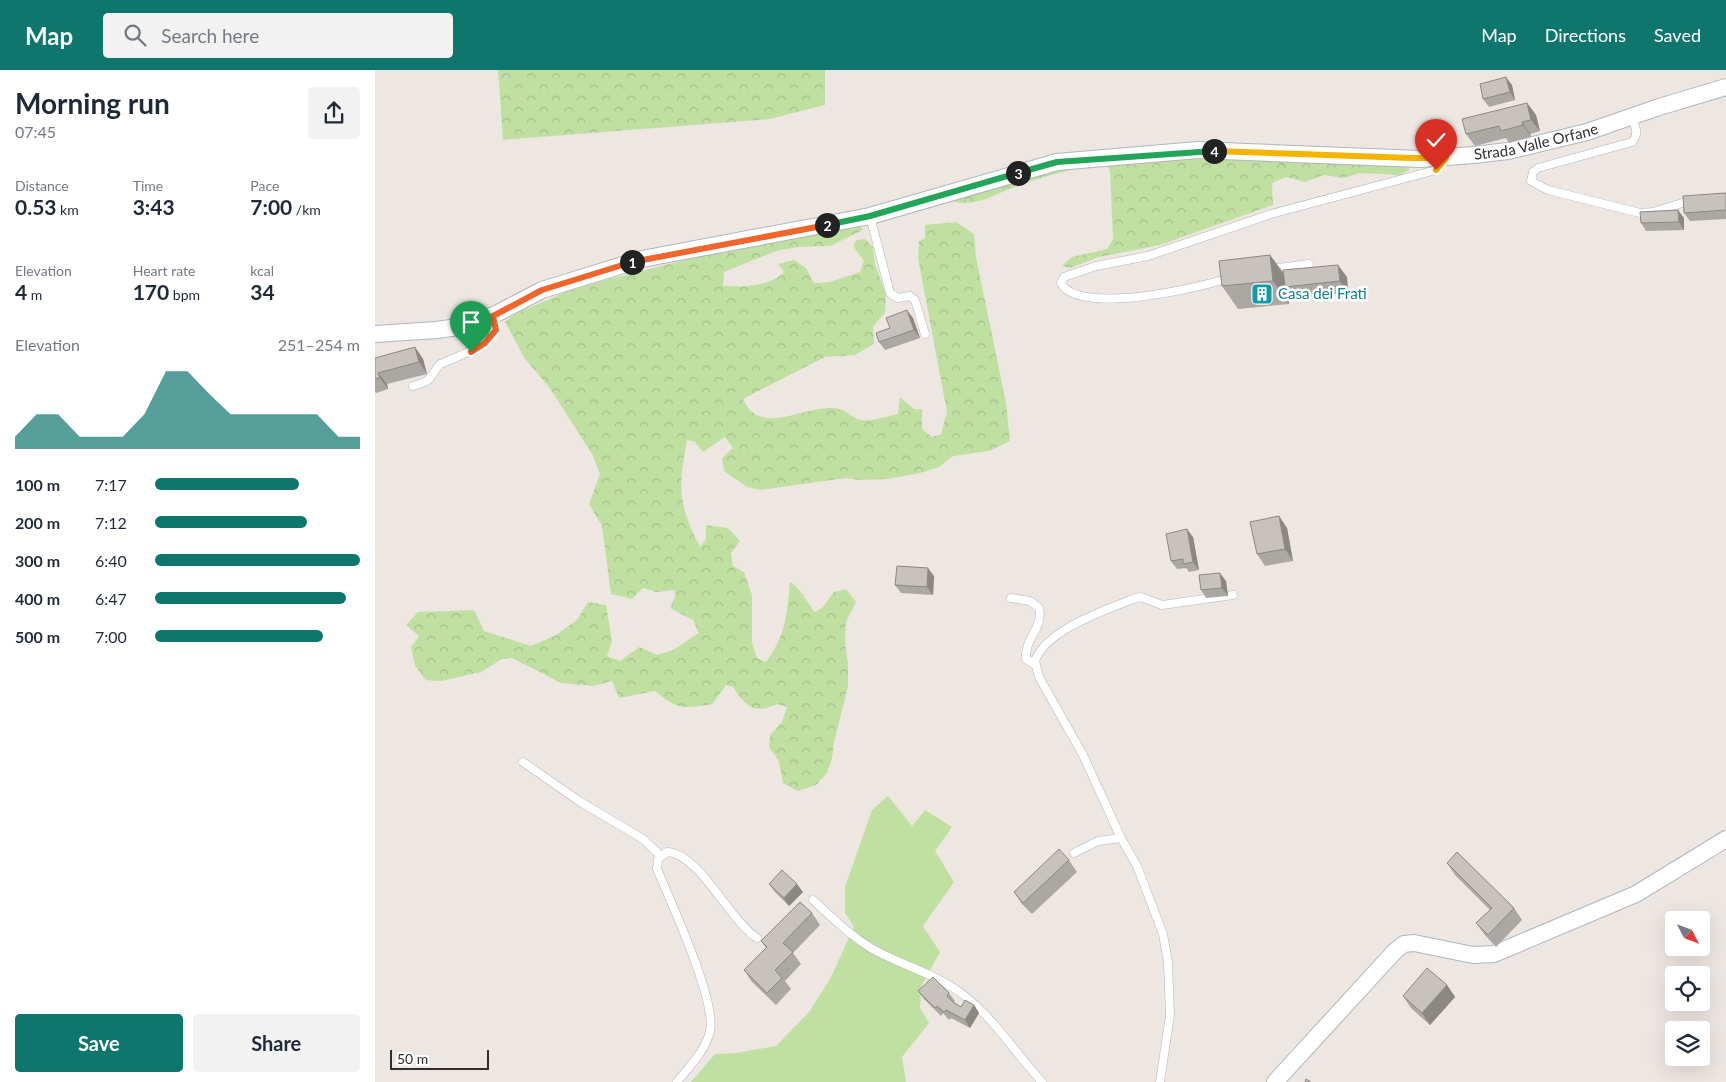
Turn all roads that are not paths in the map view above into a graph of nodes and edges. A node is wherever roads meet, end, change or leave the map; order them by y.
1 (1726, 87) edge
2 (1631, 116) junction
3 (1446, 158) junction
4 (1699, 199) edge
5 (870, 216) junction
6 (1309, 264) dead end
7 (1262, 270) edge
8 (1236, 275) edge
9 (493, 316) junction
10 (375, 334) edge
11 (925, 334) dead end
12 (413, 386) dead end
13 (1233, 595) dead end
14 (1011, 598) dead end
15 (1035, 664) junction
16 (523, 762) dead end
17 (1121, 838) junction
18 (1726, 839) edge
19 (1074, 854) dead end
20 (661, 856) junction
21 (813, 900) dead end
22 (757, 938) dead end
23 (677, 1082) edge
24 (1042, 1082) edge
25 (1160, 1082) edge
26 (1275, 1082) edge

1 - 2 street, Strada Valle Orfane
2 - 3 street, Strada Valle Orfane
2 - 4 lane
3 - 5 street, Strada Valle Orfane
3 - 8 lane
5 - 9 street, Strada Valle Orfane
5 - 11 lane
6 - 7 lane
9 - 10 street, Strada Valle Orfane
9 - 12 lane
13 - 15 lane
14 - 15 lane
15 - 17 lane
16 - 20 lane
17 - 19 lane
17 - 25 lane
18 - 26 street
20 - 22 lane
20 - 23 lane
21 - 24 lane

